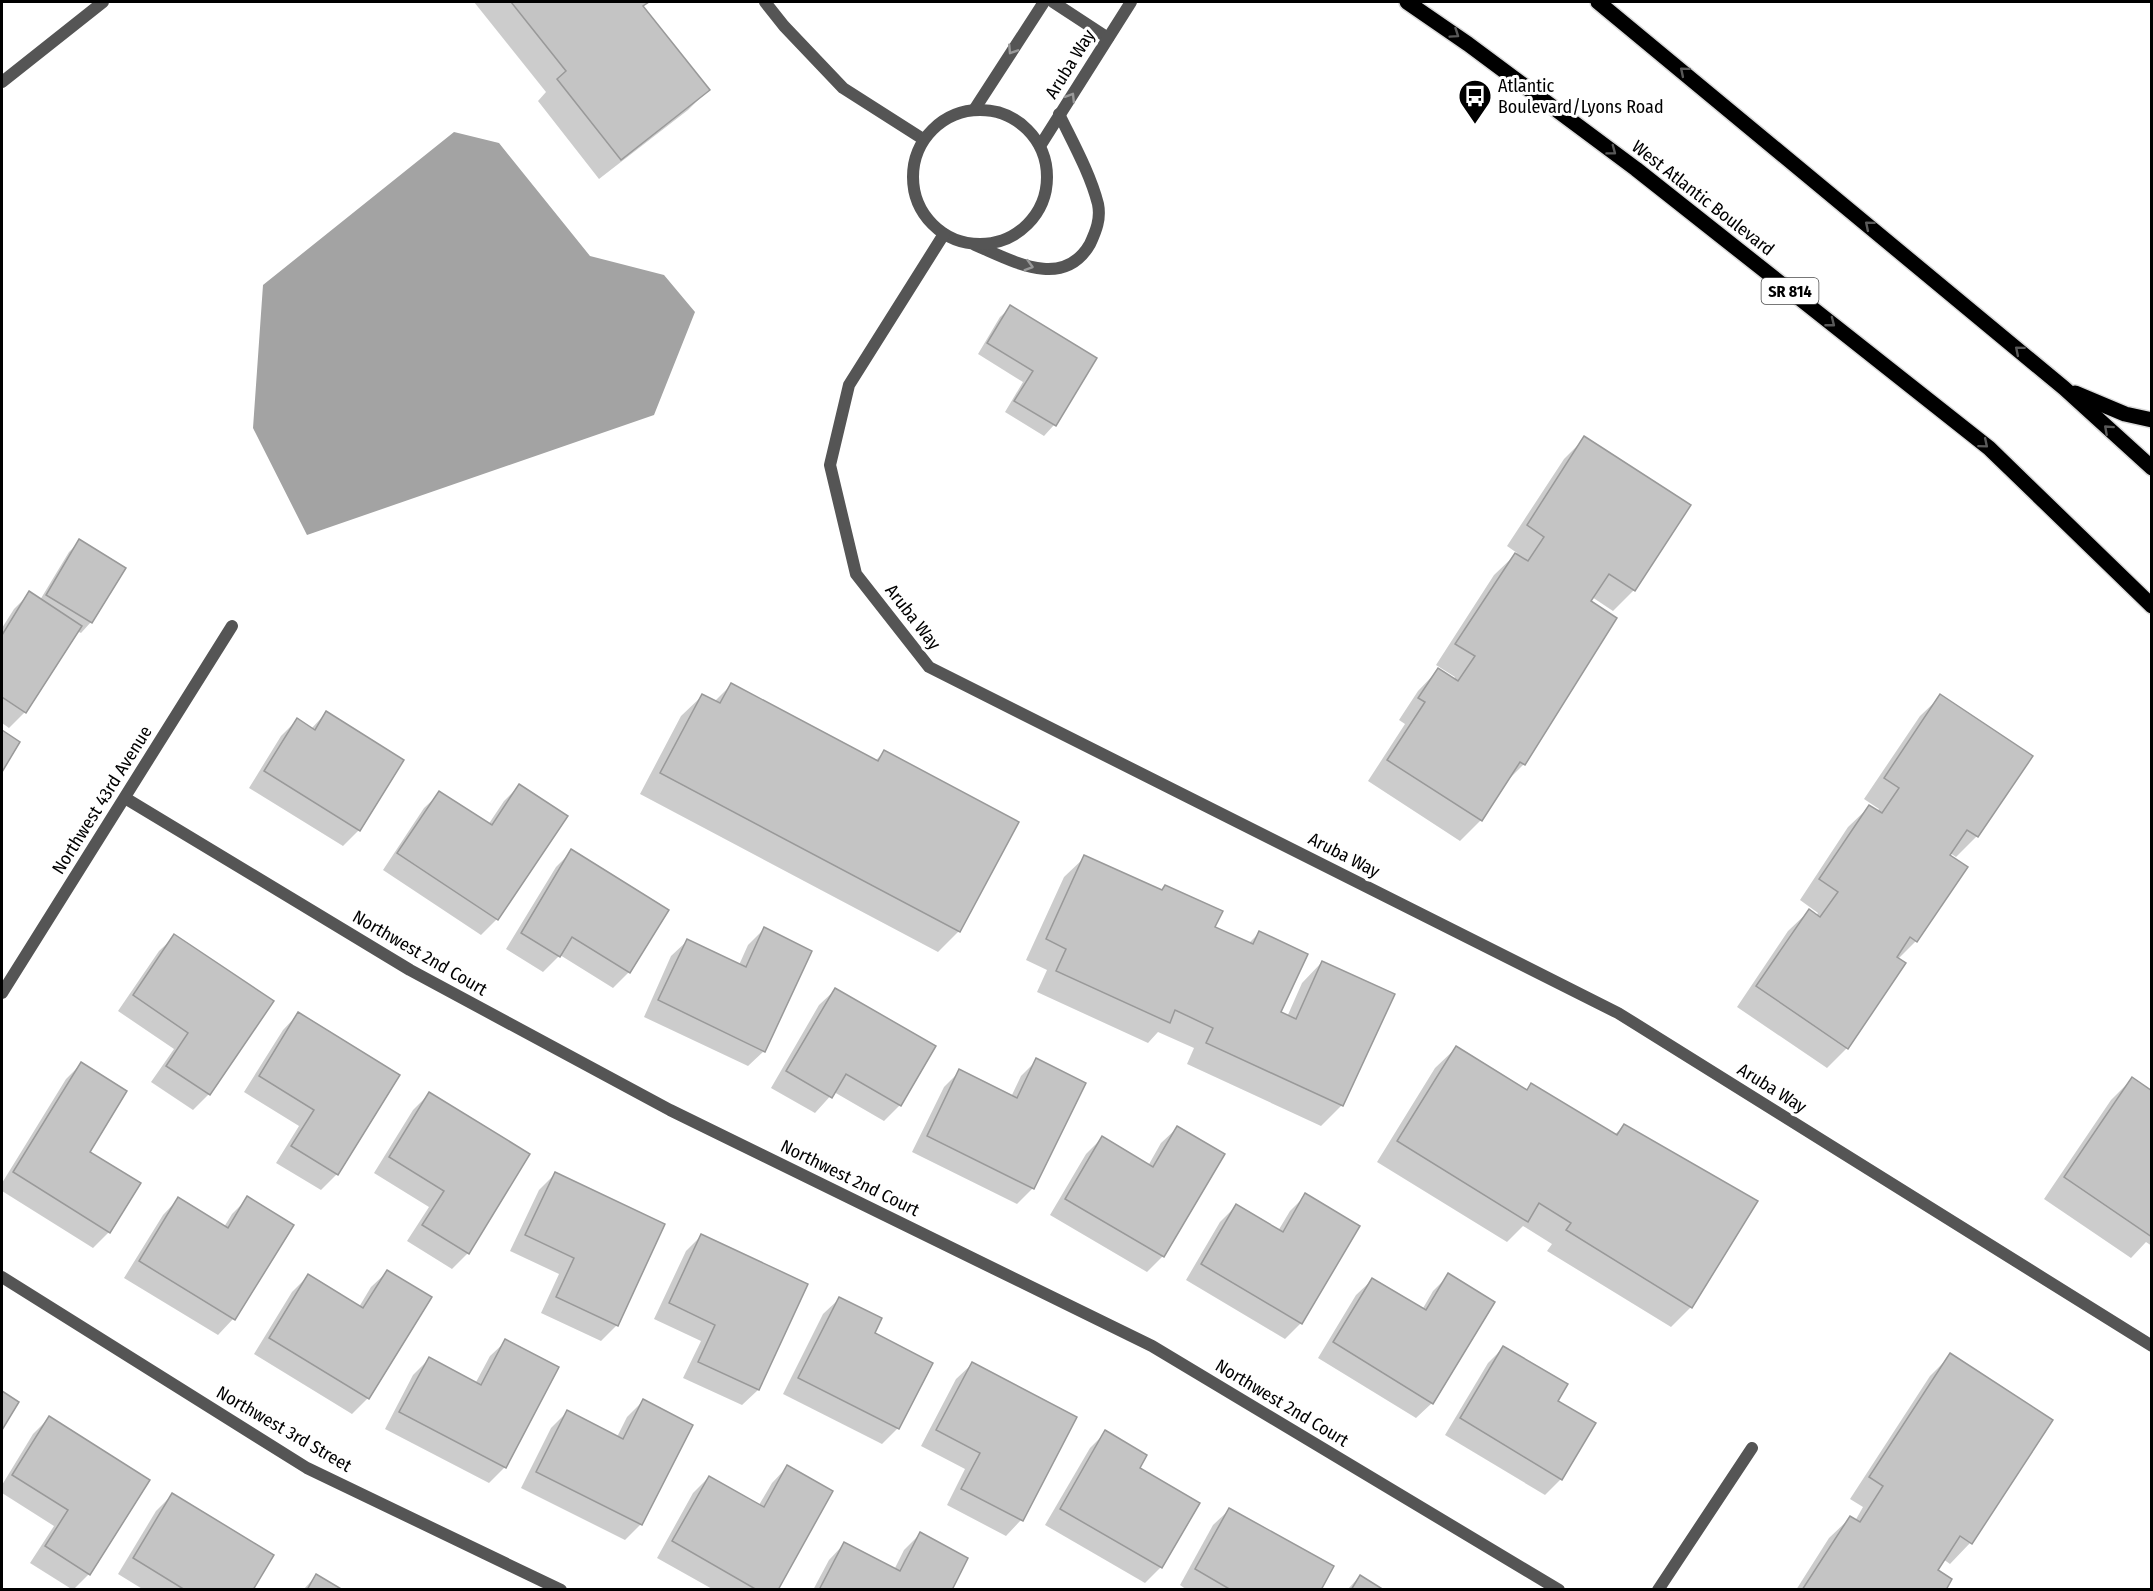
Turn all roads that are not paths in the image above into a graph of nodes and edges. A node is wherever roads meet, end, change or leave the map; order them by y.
1 (103, 2) edge
2 (765, 2) edge
3 (1044, 2) edge
4 (1053, 2) edge
5 (1131, 2) edge
6 (1407, 2) edge
7 (1598, 2) edge
8 (1108, 38) junction
9 (2, 82) edge
10 (974, 110) junction
11 (1059, 114) junction
12 (924, 139) junction
13 (1040, 146) junction
14 (944, 234) junction
15 (975, 245) junction
16 (2064, 388) junction
17 (2151, 420) edge
18 (2151, 468) edge
19 (2151, 606) edge
20 (232, 626) dead end
21 (125, 798) junction
22 (2, 993) edge
23 (2, 1277) edge
24 (2151, 1346) edge
25 (1752, 1448) dead end
26 (561, 1590) edge
27 (1559, 1590) edge
28 (1658, 1590) edge

1 - 9 street
2 - 12 street
3 -> 10 street
4 - 8 street
5 - 8 street, Aruba Way
6 -> 19 main road, West Atlantic Boulevard / SR 814
16 -> 7 main road
11 -> 8 street, Aruba Way
10 - 12 street
10 - 13 street
11 - 13 street, Aruba Way
15 -> 11 street
12 - 14 street
13 - 15 street
14 - 15 street
14 - 24 street, Aruba Way
16 - 17 main road
18 -> 16 main road
20 - 21 street, Northwest 43rd Avenue
21 - 22 street, Northwest 43rd Avenue
21 - 27 street, Northwest 2nd Court
23 - 26 street, Northwest 3rd Street
25 - 28 street

